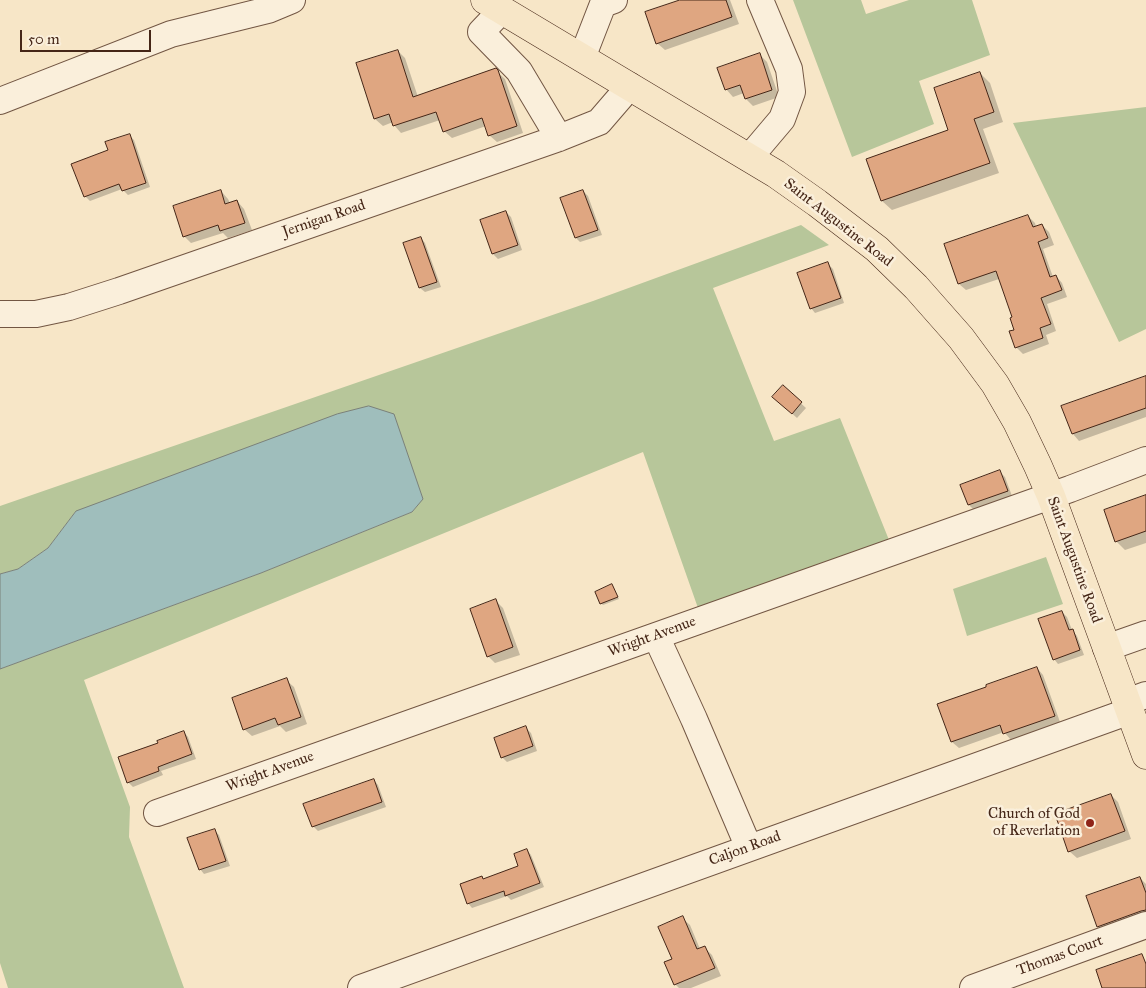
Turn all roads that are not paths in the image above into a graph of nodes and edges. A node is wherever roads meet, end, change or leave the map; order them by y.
1 (292, 0) edge
2 (760, 0) edge
3 (607, 1) edge
4 (494, 5) edge
5 (582, 58) junction
6 (630, 86) junction
7 (0, 101) edge
8 (559, 138) junction
9 (749, 158) junction
10 (0, 314) edge
11 (1146, 460) edge
12 (1050, 496) junction
13 (1146, 634) edge
14 (656, 636) junction
15 (1106, 648) junction
16 (1134, 702) edge
17 (1146, 755) edge
18 (157, 812) dead end
19 (749, 848) junction
20 (1146, 925) edge
21 (361, 988) edge
22 (973, 988) edge

1 - 7 street
2 - 9 street
3 - 5 street
4 - 5 main road, Saint Augustine Road
4 - 8 street
5 - 6 main road, Saint Augustine Road
6 - 8 street, Jernigan Road
6 - 9 main road, Saint Augustine Road
8 - 10 street, Jernigan Road
9 - 12 main road, Saint Augustine Road
11 - 12 street, Wright Avenue
12 - 14 street, Wright Avenue
12 - 15 main road, Saint Augustine Road
13 - 15 street
14 - 18 street, Wright Avenue
14 - 19 street
15 - 16 main road, Saint Augustine Road
16 - 17 main road, Saint Augustine Road
16 - 19 street, Caljon Road
19 - 21 street, Caljon Road
20 - 22 street, Thomas Court

